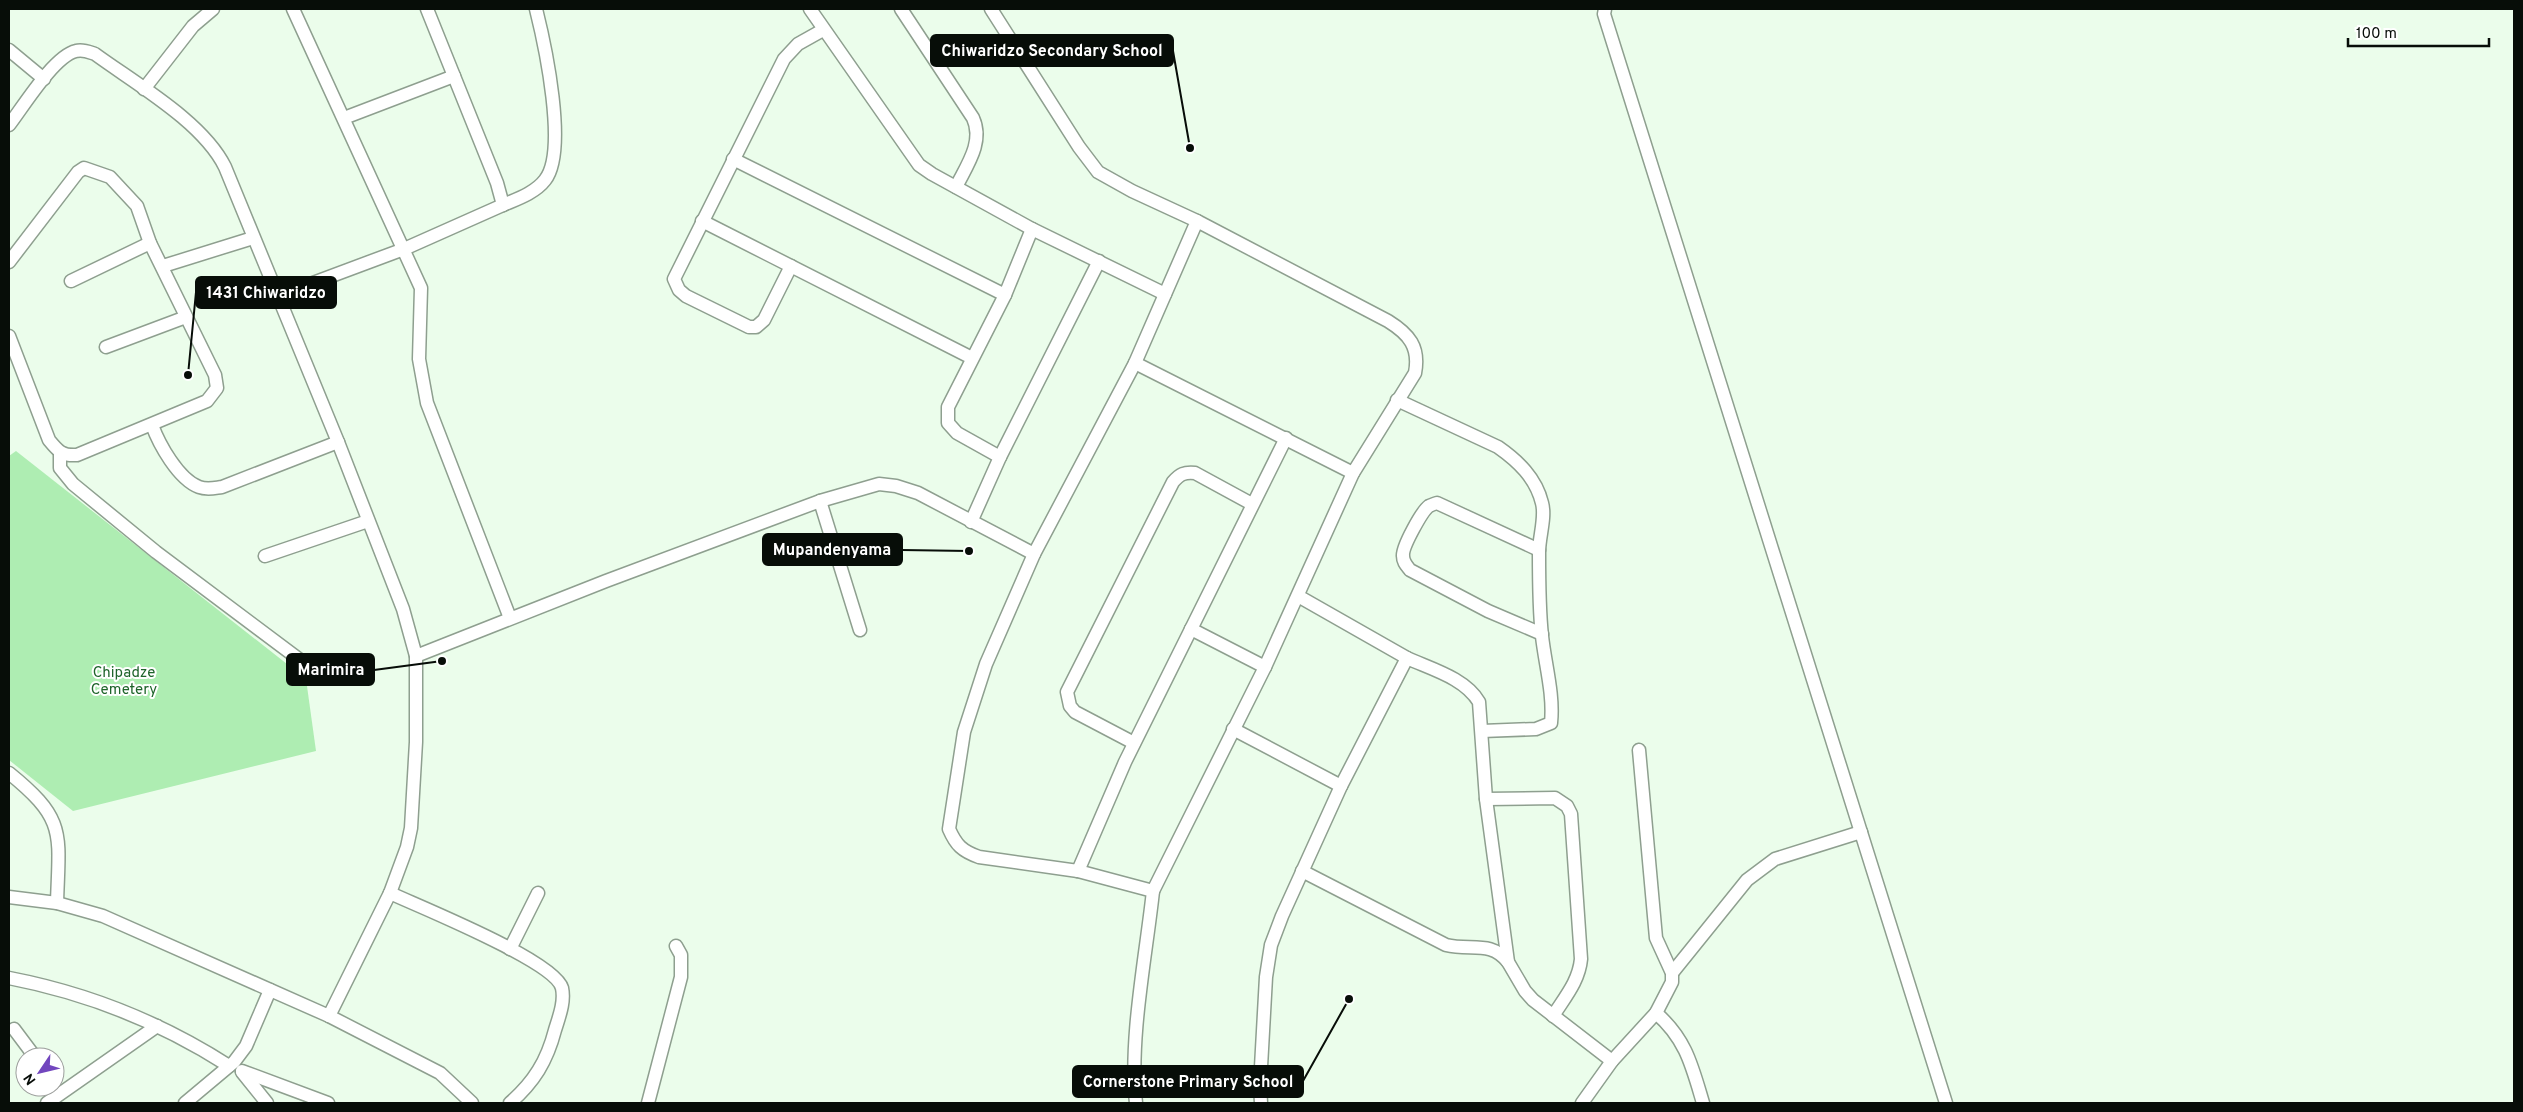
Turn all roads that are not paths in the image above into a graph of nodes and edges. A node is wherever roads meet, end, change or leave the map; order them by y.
1 (213, 9) edge
2 (292, 9) edge
3 (427, 9) edge
4 (536, 9) edge
5 (810, 9) edge
6 (901, 9) edge
7 (991, 9) edge
8 (1605, 9) edge
9 (824, 30) junction
10 (9, 50) edge
11 (454, 76) junction
12 (44, 79) junction
13 (144, 89) junction
14 (344, 118) junction
15 (9, 125) edge
16 (733, 158) junction
17 (956, 187) junction
18 (503, 206) junction
19 (702, 221) junction
20 (1197, 221) junction
21 (1032, 229) junction
22 (253, 238) junction
23 (150, 243) junction
24 (404, 249) junction
25 (1099, 261) junction
26 (9, 262) edge
27 (163, 266) junction
28 (791, 266) junction
29 (71, 281) dead end
30 (1165, 294) junction
31 (278, 296) junction
32 (1005, 296) junction
33 (186, 318) junction
34 (9, 336) edge
35 (106, 347) dead end
36 (972, 358) junction
37 (1135, 363) junction
38 (1397, 400) junction
39 (152, 425) junction
40 (1286, 438) junction
41 (338, 442) junction
42 (60, 453) junction
43 (1000, 457) junction
44 (1353, 472) junction
45 (820, 501) junction
46 (1252, 504) junction
47 (368, 522) junction
48 (970, 522) junction
49 (1539, 550) junction
50 (1034, 554) junction
51 (265, 556) dead end
52 (1298, 596) junction
53 (510, 618) junction
54 (1191, 629) junction
55 (860, 630) dead end
56 (1542, 634) junction
57 (416, 656) junction
58 (1407, 658) junction
59 (308, 666) dead end
60 (1265, 667) junction
61 (1233, 729) junction
62 (1482, 731) junction
63 (1134, 743) junction
64 (1639, 750) dead end
65 (9, 773) edge
66 (1341, 786) junction
67 (1486, 799) junction
68 (1861, 832) junction
69 (1078, 871) junction
70 (1302, 871) junction
71 (1153, 891) junction
72 (390, 893) junction
73 (538, 893) dead end
74 (9, 897) edge
75 (57, 903) junction
76 (676, 946) dead end
77 (510, 949) junction
78 (1508, 962) junction
79 (1672, 974) junction
80 (9, 978) edge
81 (270, 990) junction
82 (1656, 1013) junction
83 (329, 1016) junction
84 (1553, 1016) junction
85 (157, 1026) junction
86 (14, 1029) dead end
87 (28, 1047) edge
88 (1612, 1061) junction
89 (235, 1067) junction
90 (65, 1083) edge
91 (185, 1103) edge
92 (267, 1103) edge
93 (328, 1103) edge
94 (472, 1103) edge
95 (510, 1103) edge
96 (648, 1103) edge
97 (1136, 1103) edge
98 (1262, 1103) edge
99 (1582, 1103) edge
100 (1703, 1103) edge
101 (1946, 1103) edge

1 - 13 street
2 - 14 street
3 - 11 street
4 - 18 street
5 - 9 street
6 - 17 street
7 - 20 street
8 - 68 street
9 - 16 street
9 - 17 street
10 - 12 street
11 - 14 street
11 - 18 street
12 - 13 street
12 - 15 street
13 - 22 street
14 - 24 street
16 - 19 street
16 - 32 street
17 - 21 street
18 - 24 street
19 - 28 street
19 - 28 street
20 - 30 street
20 - 38 street
21 - 25 street
21 - 32 street
22 - 27 street
22 - 31 street
23 - 26 street
23 - 27 street
23 - 29 street
24 - 31 street
24 - 53 street
25 - 30 street
25 - 43 street
27 - 33 street
28 - 36 street
30 - 37 street
31 - 41 street
32 - 36 street
33 - 35 street
33 - 39 street
34 - 42 street
36 - 43 street
37 - 40 street
37 - 50 street
38 - 44 street
38 - 49 street
39 - 41 street
39 - 42 street
40 - 44 street
40 - 46 street
41 - 47 street
42 - 59 street
43 - 48 street
44 - 52 street
45 - 48 street
45 - 53 street
45 - 55 street
46 - 54 street
46 - 63 street
47 - 51 street
47 - 57 street
48 - 50 street
49 - 56 street
49 - 56 street
50 - 69 street
52 - 58 street
52 - 60 street
53 - 57 street
54 - 60 street
54 - 63 street
56 - 62 street
57 - 72 street
58 - 62 street
58 - 66 street
60 - 61 street
61 - 66 street
61 - 71 street
62 - 67 street
63 - 69 street
64 - 79 street
65 - 75 street
66 - 70 street
67 - 78 street
67 - 84 street
68 - 79 street
68 - 101 street
69 - 71 street
70 - 78 street
70 - 98 street
71 - 97 street
72 - 77 street
72 - 83 street
73 - 77 street
74 - 75 street
75 - 81 street
76 - 96 street
77 - 95 street
78 - 84 street
79 - 82 street
80 - 85 street
81 - 83 street
81 - 89 street
82 - 88 street
82 - 100 street
83 - 94 street
84 - 88 street
85 - 89 street
85 - 90 street
86 - 87 street
88 - 99 street
89 - 91 street
89 - 92 street
89 - 93 street

